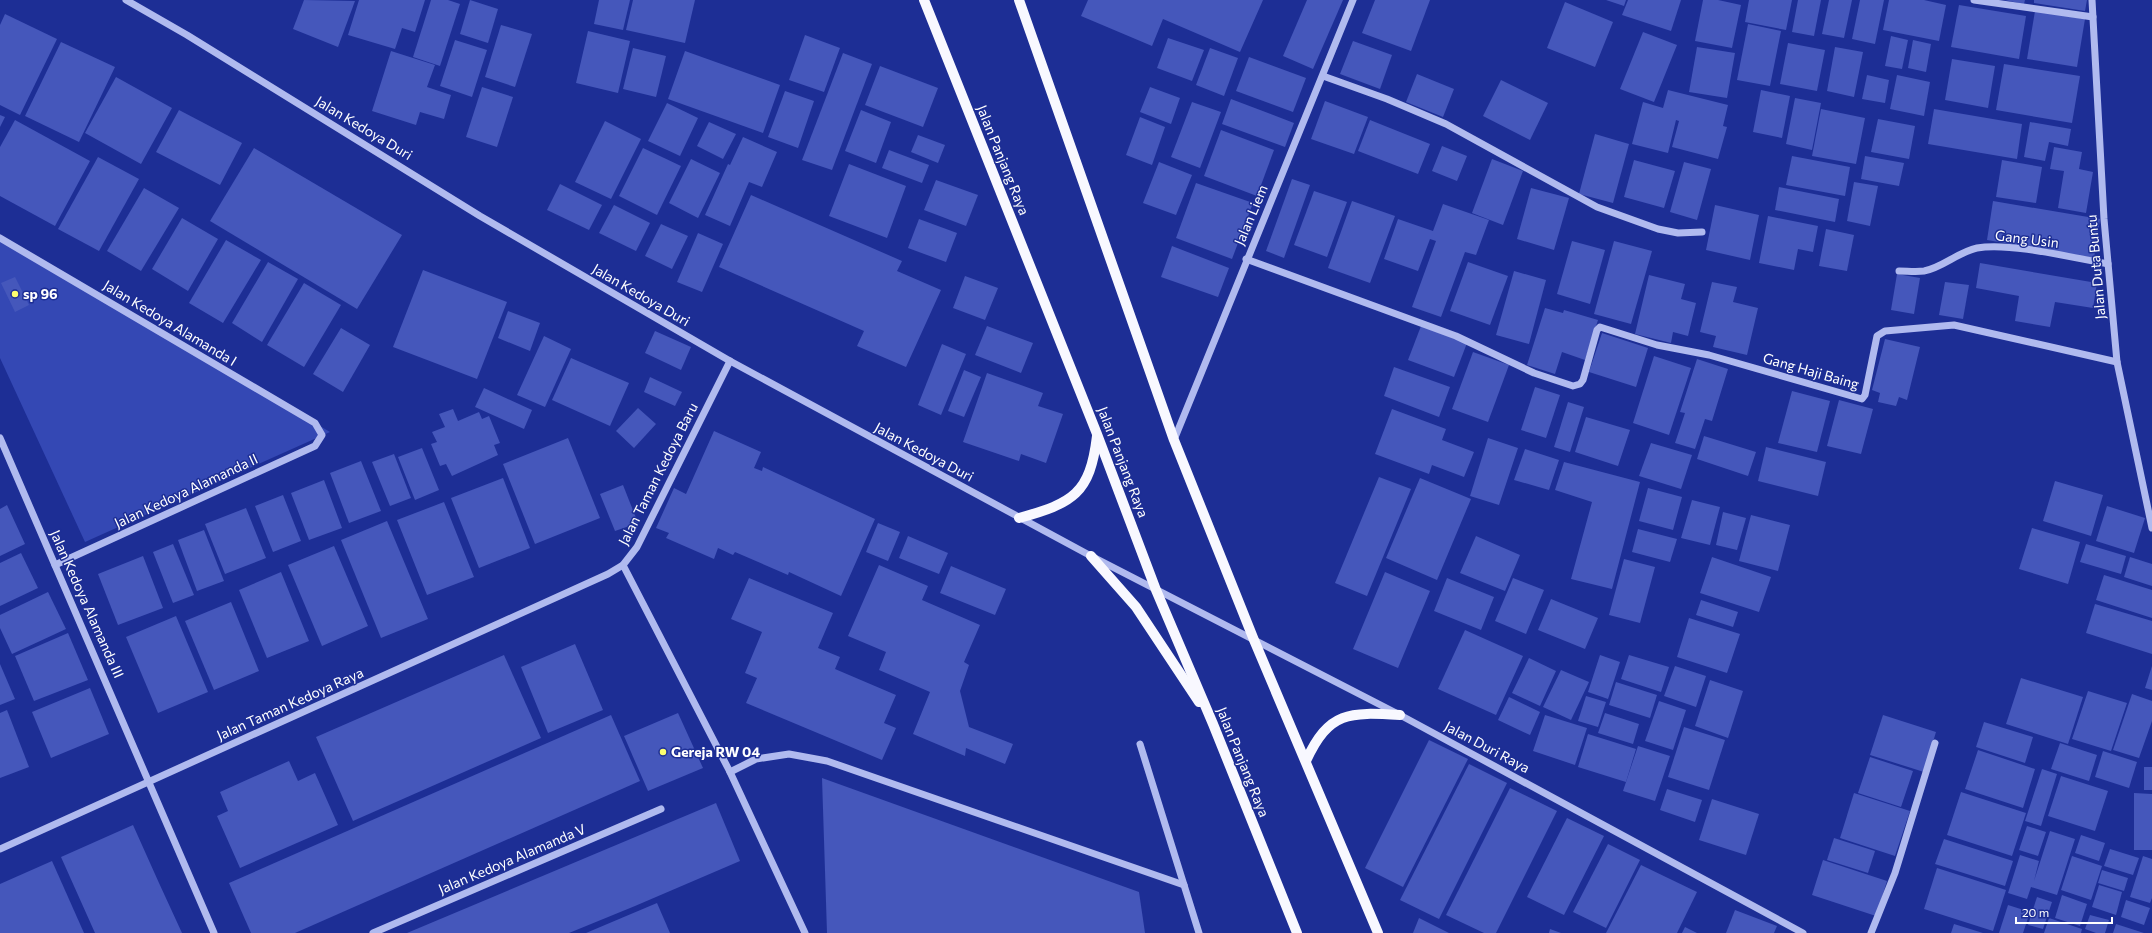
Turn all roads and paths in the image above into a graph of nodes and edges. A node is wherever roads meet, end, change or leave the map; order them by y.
1 (126, 0) edge
2 (924, 0) edge
3 (1019, 0) edge
4 (1353, 0) edge
5 (1974, 0) edge
6 (2092, 0) edge
7 (2093, 17) junction
8 (1323, 76) junction
9 (1702, 232) dead end
10 (0, 238) edge
11 (1246, 259) junction
12 (2108, 264) junction
13 (1899, 271) dead end
14 (730, 361) junction
15 (2117, 362) junction
16 (1097, 434) junction
17 (322, 435) joint
18 (0, 438) edge
19 (1174, 440) junction
20 (1019, 518) junction
21 (2152, 528) edge
22 (1092, 556) junction
23 (55, 565) junction
24 (623, 565) junction
25 (590, 582) joint
26 (1156, 590) junction
27 (1254, 640) junction
28 (1400, 715) junction
29 (1213, 724) junction
30 (1935, 743) dead end
31 (1140, 744) dead end
32 (1306, 762) junction
33 (730, 772) junction
34 (149, 781) junction
35 (661, 809) dead end
36 (0, 849) edge
37 (1184, 885) junction
38 (214, 933) edge
39 (373, 933) edge
40 (805, 933) edge
41 (1199, 933) edge
42 (1297, 933) edge
43 (1378, 933) edge
44 (1803, 933) edge
45 (1871, 933) edge

1 - 14 street, Jalan Kedoya Duri
2 - 16 main road, Jalan Panjang Raya
3 - 19 main road
4 - 8 street, Jalan Liem
5 - 7 street
6 - 7 street, Jalan Duta Buntu
7 - 12 street, Jalan Duta Buntu
8 - 9 street
8 - 11 street, Jalan Liem
10 - 17 street, Jalan Kedoya Alamanda I
11 - 15 street, Gang Haji Baing
11 - 19 street, Jalan Liem
12 - 13 street, Gang Usin
12 - 15 street, Jalan Duta Buntu
14 - 20 street, Jalan Kedoya Duri
14 - 24 street, Jalan Taman Kedoya Baru
15 - 21 street, Jalan Duta Buntu
16 - 20 main road
16 - 26 main road, Jalan Panjang Raya
17 - 23 street, Jalan Kedoya Alamanda II
18 - 23 street, Jalan Kedoya Alamanda III
19 - 27 main road
20 - 22 street, Jalan Kedoya Duri
22 - 26 street, Jalan Kedoya Duri
22 - 29 main road
23 - 34 street, Jalan Kedoya Alamanda III
24 - 25 street, Jalan Taman Kedoya Baru
24 - 33 street
25 - 34 street, Jalan Taman Kedoya Raya
26 - 27 street, Jalan Duri Raya
26 - 29 main road, Jalan Panjang Raya
27 - 28 street, Jalan Duri Raya
27 - 32 main road
28 - 32 main road
28 - 44 street, Jalan Duri Raya
29 - 42 main road, Jalan Panjang Raya
30 - 45 street
31 - 37 street
32 - 43 main road
33 - 37 street
33 - 40 street
34 - 36 street, Jalan Taman Kedoya Raya
34 - 38 street, Jalan Kedoya Alamanda III
35 - 39 street, Jalan Kedoya Alamanda V
37 - 41 street

